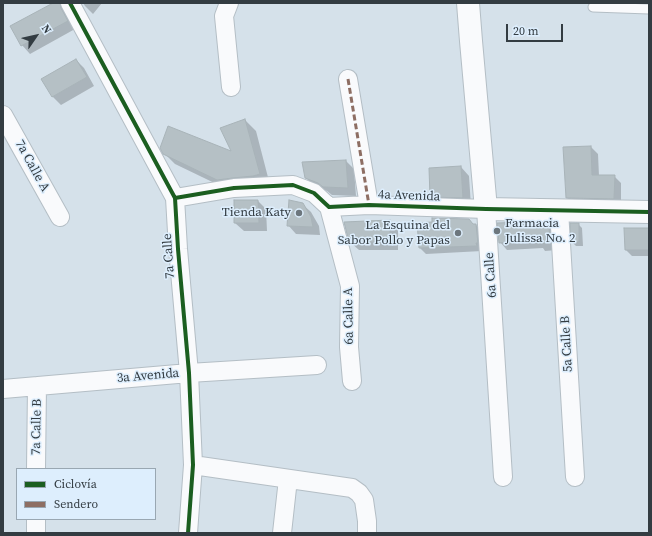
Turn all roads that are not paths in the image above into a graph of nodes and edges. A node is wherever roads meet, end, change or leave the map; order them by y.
1 (70, 3) edge
2 (229, 3) edge
3 (468, 3) edge
4 (593, 7) dead end
5 (649, 9) edge
6 (348, 79) dead end
7 (231, 87) dead end
8 (3, 115) edge
9 (175, 198) junction
10 (369, 205) junction
11 (329, 207) junction
12 (486, 209) junction
13 (559, 210) junction
14 (649, 212) edge
15 (60, 217) dead end
16 (316, 365) dead end
17 (189, 373) junction
18 (352, 380) dead end
19 (37, 386) junction
20 (3, 389) edge
21 (193, 465) junction
22 (36, 468) edge
23 (504, 476) dead end
24 (575, 477) dead end
25 (288, 479) junction
26 (36, 520) edge
27 (36, 533) edge
28 (188, 533) edge
29 (282, 533) edge
30 (367, 533) edge

1 - 9 street, 7a Calle
2 - 7 street
3 - 12 street, 6a Calle
4 - 5 lane
6 - 10 street
8 - 15 street, 7a Calle A
9 - 11 street
9 - 17 street, 7a Calle
10 - 11 street, 4a Avenida
10 - 12 street, 4a Avenida
11 - 18 street, 6a Calle A
12 - 13 street, 4a Avenida
12 - 23 street, 6a Calle
13 - 14 street, 4a Avenida
13 - 24 street, 5a Calle B
16 - 17 street, 3a Avenida
17 - 19 street, 3a Avenida
17 - 21 street, 7a Calle
19 - 20 street, 3a Avenida
19 - 22 street, 7a Calle B
21 - 25 street
21 - 28 street, 7a Calle
25 - 29 street
25 - 30 street
26 - 27 street

